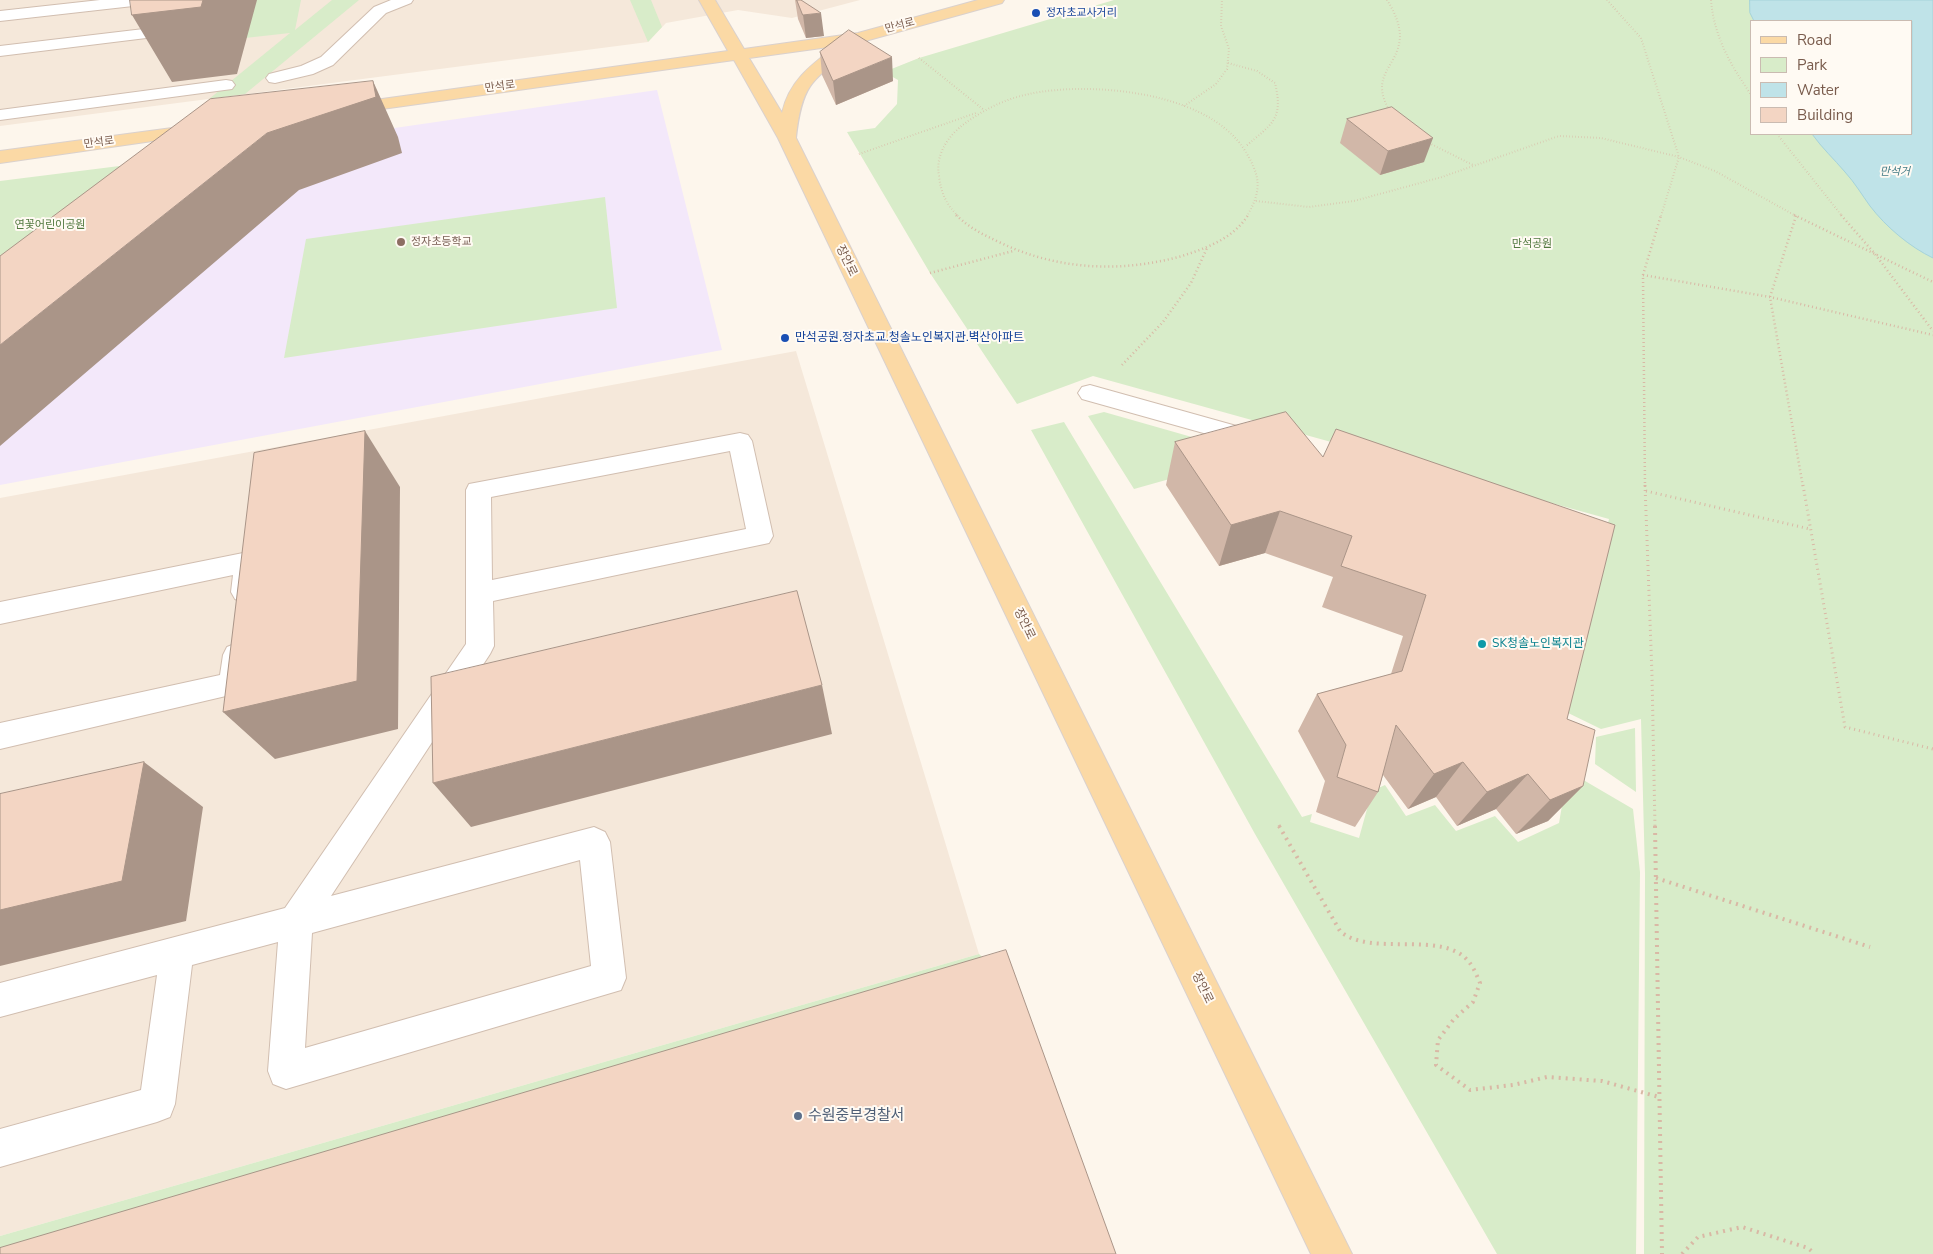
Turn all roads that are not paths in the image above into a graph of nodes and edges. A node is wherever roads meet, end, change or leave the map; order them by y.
1 (8, 0) edge
2 (142, 0) edge
3 (217, 0) edge
4 (405, 0) edge
5 (707, 0) edge
6 (996, 0) edge
7 (0, 15) edge
8 (859, 38) junction
9 (0, 51) edge
10 (737, 54) junction
11 (275, 78) dead end
12 (226, 85) dead end
13 (334, 110) edge
14 (0, 115) edge
15 (216, 127) edge
16 (787, 138) junction
17 (0, 157) edge
18 (1090, 393) road end
19 (1282, 447) edge
20 (478, 593) junction
21 (0, 613) edge
22 (0, 736) edge
23 (296, 921) junction
24 (177, 953) junction
25 (0, 1000) edge
26 (0, 1148) edge
27 (1332, 1254) edge

1 - 7 lane
2 - 7 lane
3 - 9 lane
4 - 11 lane
5 - 10 main road, 장안로
6 - 8 main road, 만석로
8 - 10 main road, 만석로
8 - 16 main road
10 - 13 main road, 만석로
10 - 16 main road, 장안로
12 - 14 lane
15 - 17 main road, 만석로
16 - 27 main road, 장안로
18 - 19 lane
20 - 20 lane
20 - 23 lane
21 - 22 lane
23 - 23 lane
23 - 24 lane
24 - 25 lane
24 - 26 lane

